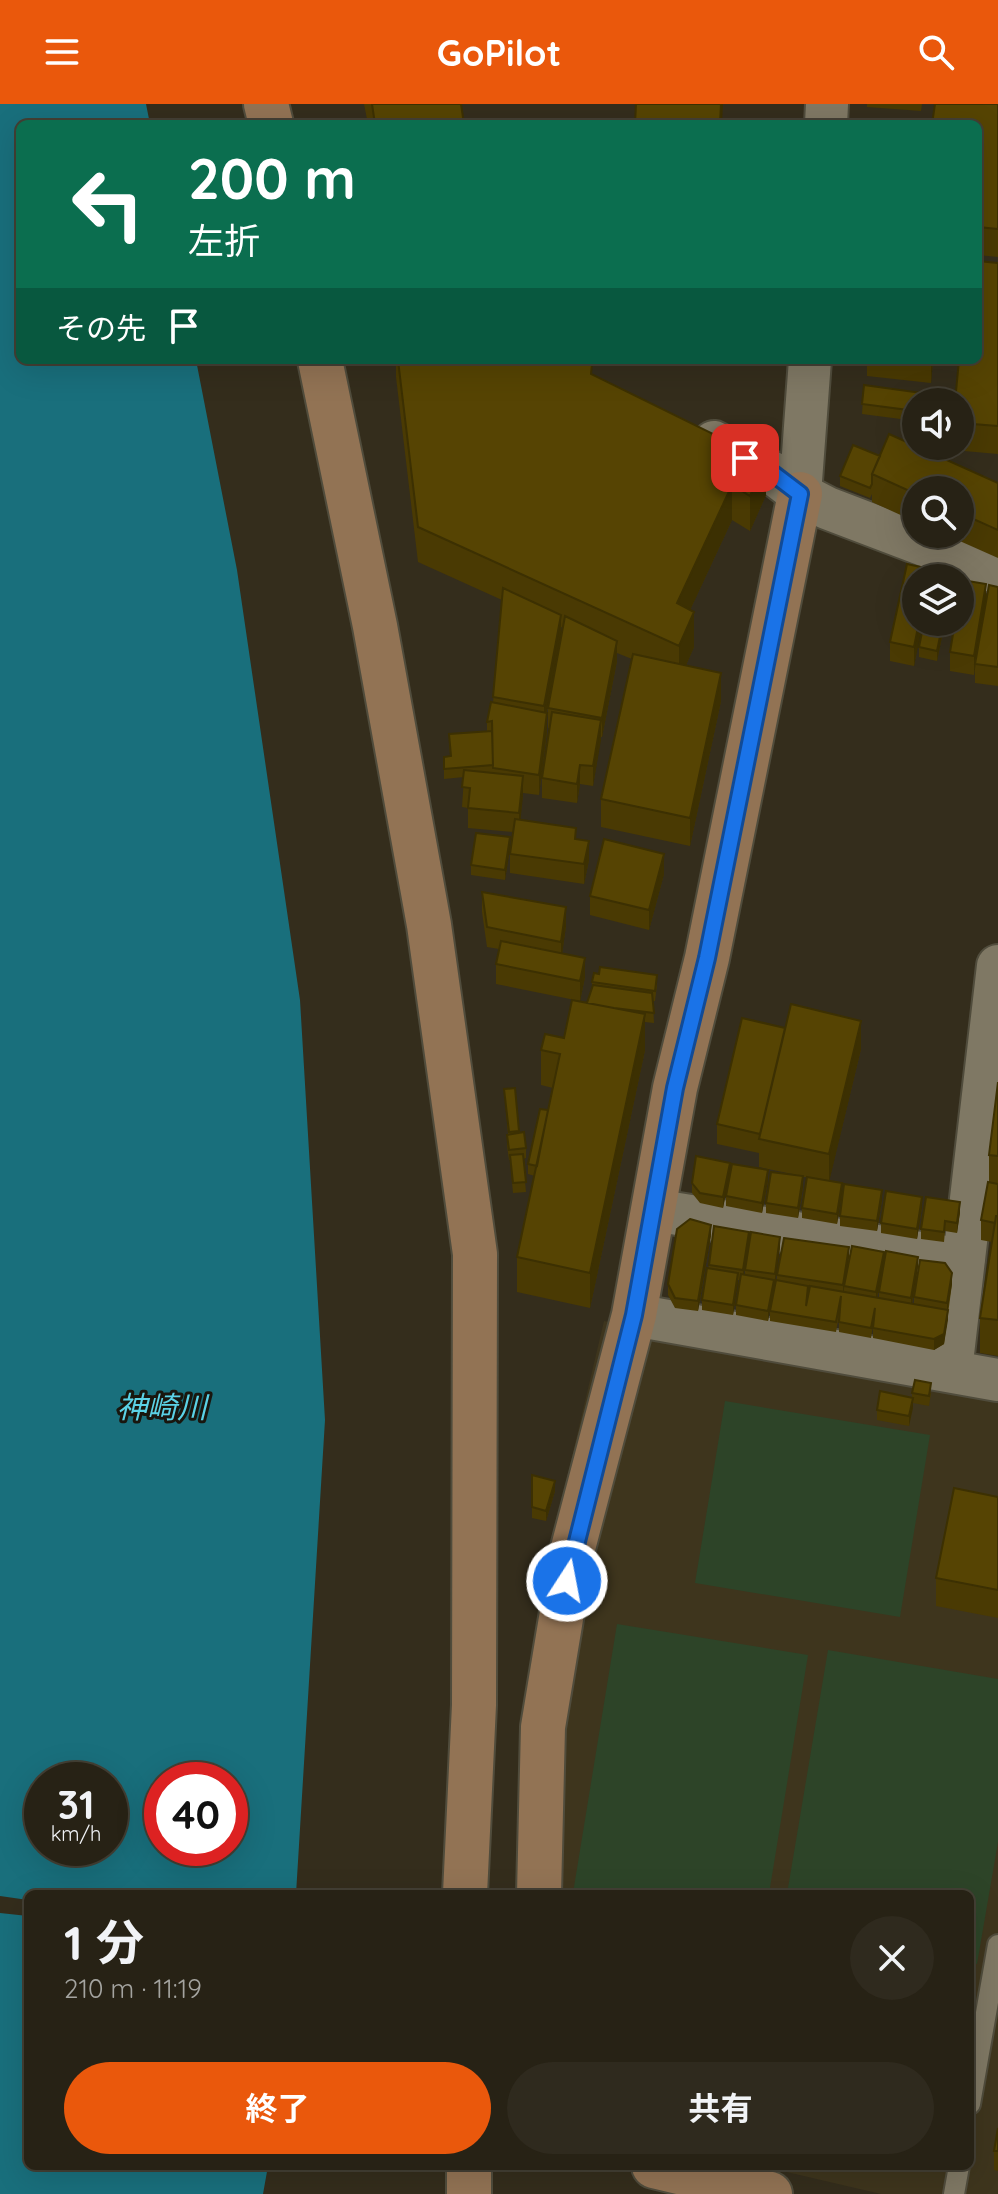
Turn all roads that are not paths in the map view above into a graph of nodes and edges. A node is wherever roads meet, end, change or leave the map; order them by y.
1 (268, 104) edge
2 (285, 120) edge
3 (321, 364) edge
4 (810, 364) edge
5 (678, 423) edge
6 (800, 494) junction
7 (998, 573) edge
8 (998, 966) edge
9 (653, 1210) junction
10 (964, 1260) junction
11 (634, 1315) junction
12 (951, 1371) junction
13 (998, 1380) edge
14 (465, 1890) edge
15 (539, 1890) edge
16 (998, 1945) edge
17 (974, 2081) edge
18 (469, 2170) edge
19 (671, 2170) edge
20 (958, 2170) edge
21 (469, 2194) edge
22 (770, 2194) edge
23 (954, 2194) edge

1 - 2 street
3 - 14 street
4 - 6 street
5 - 6 street
6 - 7 street
6 - 9 street
8 - 10 street
9 - 10 street
9 - 11 street
10 - 12 street
11 - 12 street
11 - 15 street
12 - 13 street
16 - 17 lane
18 - 21 street
19 - 22 street
20 - 23 lane

